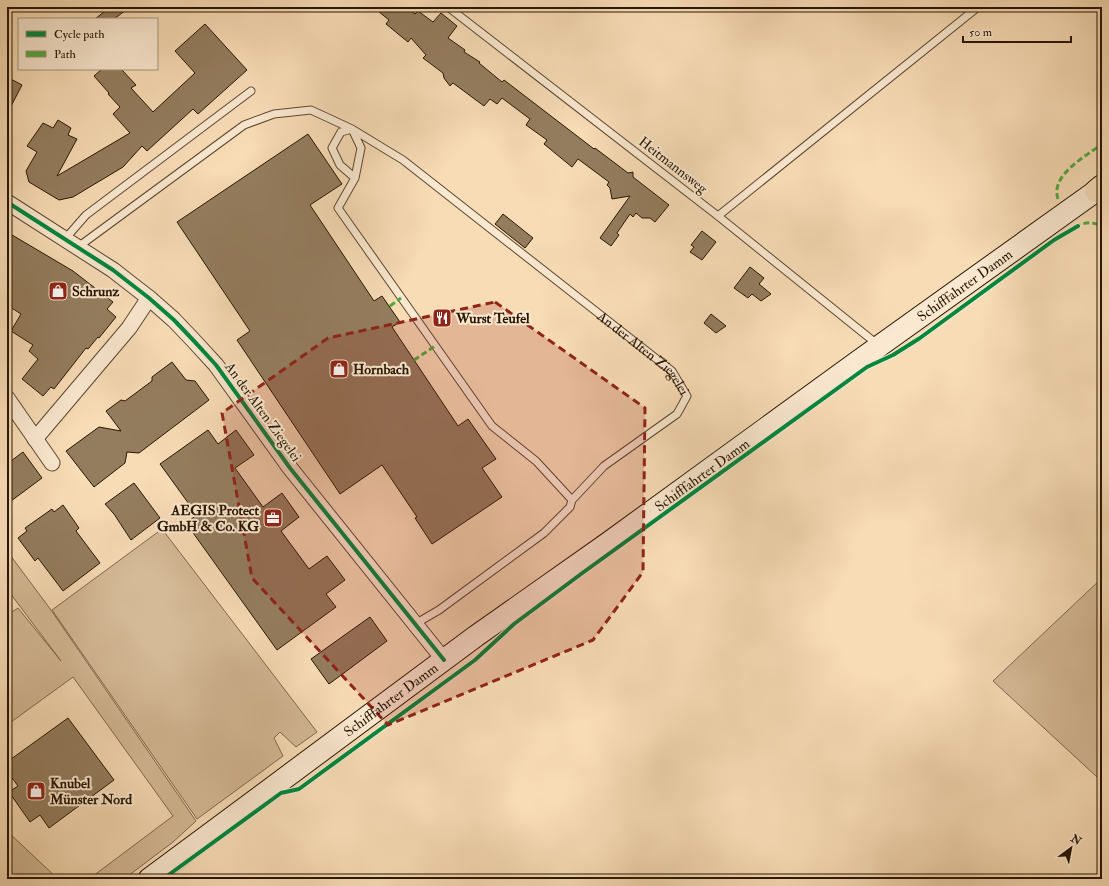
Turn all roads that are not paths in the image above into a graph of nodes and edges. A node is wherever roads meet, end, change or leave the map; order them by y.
1 (448, 7) edge
2 (978, 7) edge
3 (251, 91) dead end
4 (352, 129) junction
5 (355, 178) junction
6 (1099, 189) edge
7 (7, 202) edge
8 (718, 216) junction
9 (65, 239) junction
10 (78, 247) junction
11 (149, 298) junction
12 (880, 346) junction
13 (7, 398) edge
14 (36, 439) junction
15 (52, 463) dead end
16 (572, 500) junction
17 (415, 624) junction
18 (444, 660) junction
19 (149, 879) edge

1 - 8 lane, Heitmannsweg
2 - 8 lane
3 - 9 lane
4 - 5 lane
4 - 5 lane
4 - 10 lane, An der Alten Ziegelei
4 - 16 lane, An der Alten Ziegelei
5 - 16 lane
6 - 12 main road, Schifffahrter Damm
7 - 9 street, An der Alten Ziegelei
8 - 12 lane, Heitmannsweg
9 - 10 street, An der Alten Ziegelei
10 - 11 street, An der Alten Ziegelei
11 - 14 street
11 - 17 street, An der Alten Ziegelei
12 - 18 main road, Schifffahrter Damm
13 - 14 street
14 - 15 street
16 - 17 lane
17 - 18 street, An der Alten Ziegelei
18 - 19 main road, Schifffahrter Damm

